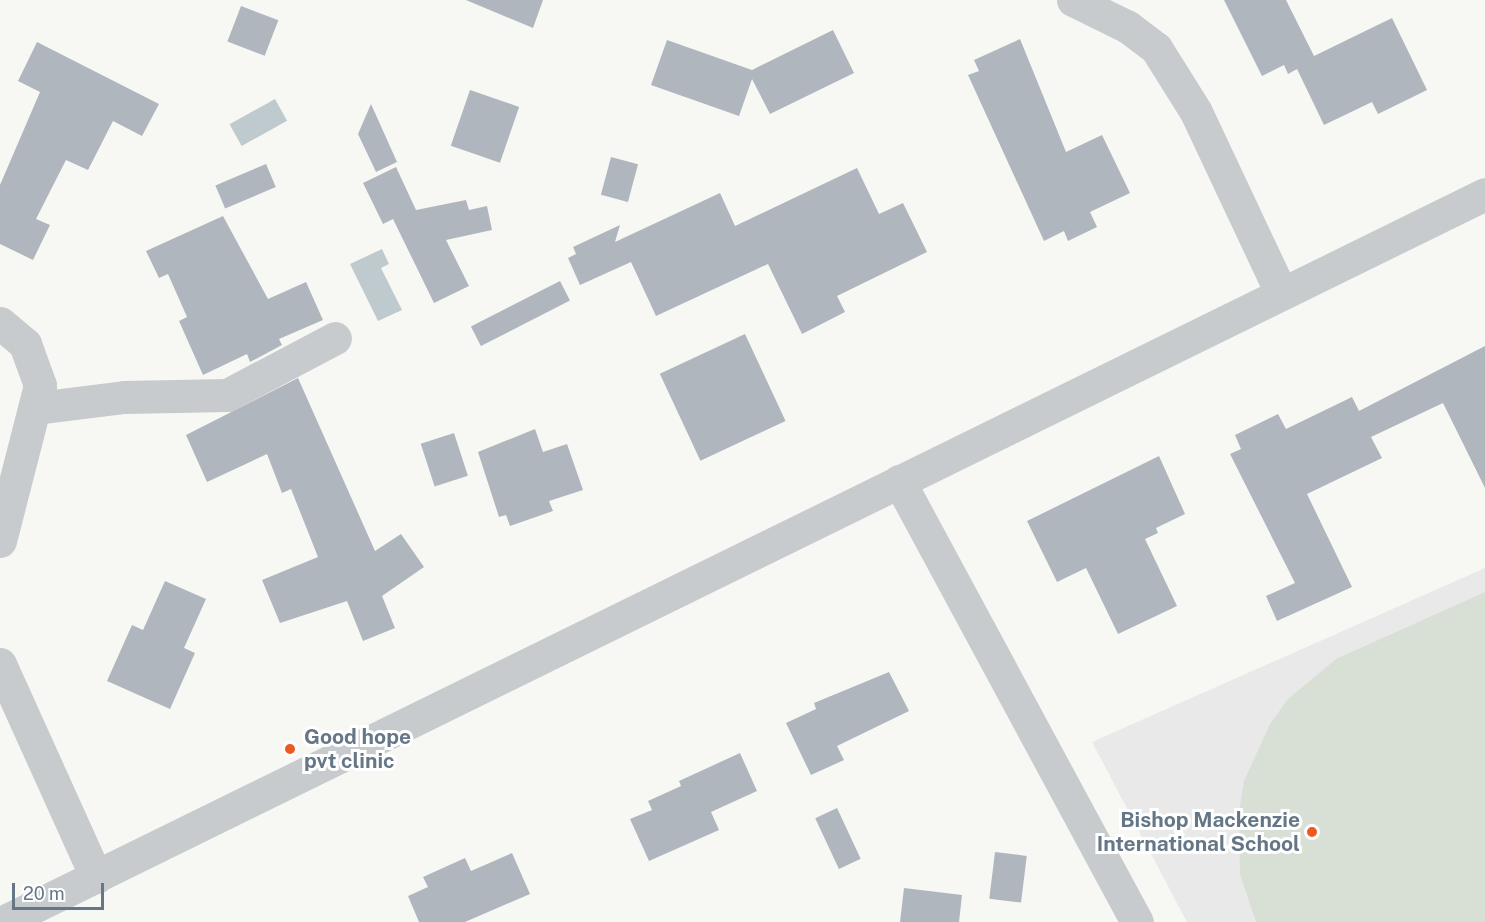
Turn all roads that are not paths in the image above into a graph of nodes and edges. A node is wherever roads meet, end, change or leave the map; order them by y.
1 (1073, 0) edge
2 (1485, 194) edge
3 (1281, 293) junction
4 (0, 322) edge
5 (335, 338) dead end
6 (36, 408) junction
7 (899, 481) junction
8 (0, 541) edge
9 (0, 664) edge
10 (96, 877) junction
11 (3, 922) edge
12 (1137, 922) edge

1 - 3 street
2 - 3 street
3 - 7 street
4 - 6 street
5 - 6 street
6 - 8 street
7 - 10 street
7 - 12 street
9 - 10 street
10 - 11 street

